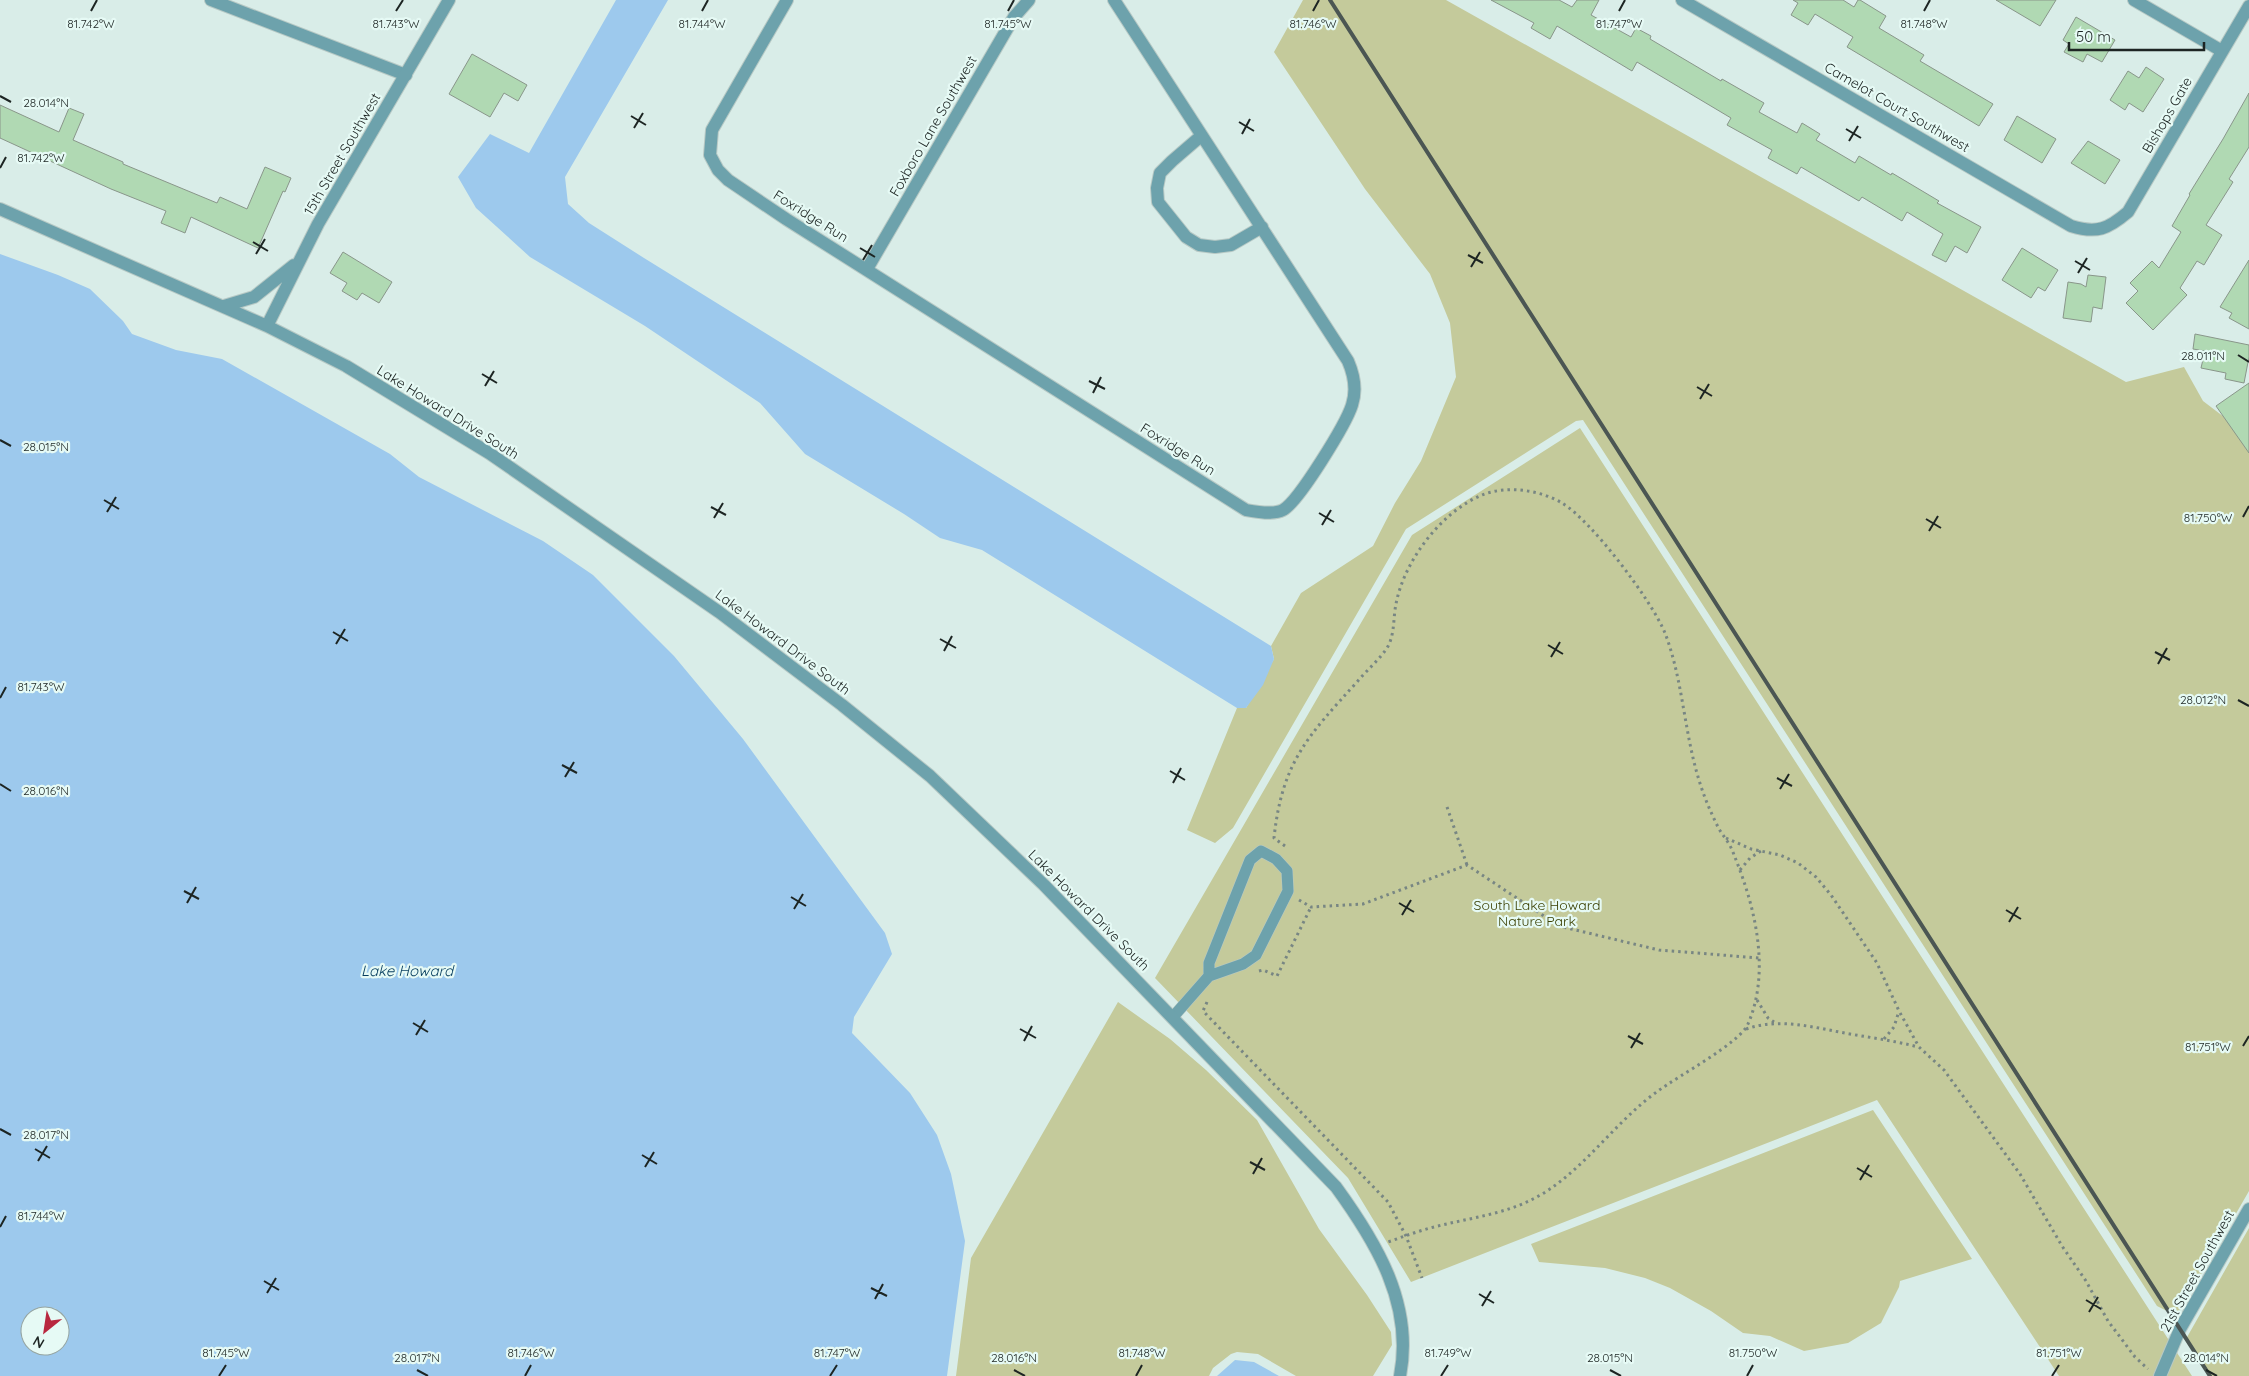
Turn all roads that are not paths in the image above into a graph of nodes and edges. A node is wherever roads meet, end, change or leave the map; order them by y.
1 (211, 0) edge
2 (449, 0) edge
3 (787, 0) edge
4 (1029, 0) edge
5 (1114, 0) edge
6 (1682, 0) edge
7 (2134, 0) edge
8 (2249, 6) edge
9 (2222, 51) junction
10 (406, 75) junction
11 (1202, 136) junction
12 (0, 209) edge
13 (1262, 227) junction
14 (2101, 230) joint
15 (298, 262) junction
16 (867, 269) junction
17 (224, 306) junction
18 (267, 326) junction
19 (1209, 976) junction
20 (1173, 1017) junction
21 (2249, 1209) edge
22 (2156, 1374) edge
23 (1400, 1376) edge

1 - 10 street
2 - 10 street, 15th Street Southwest
3 - 16 street, Foxridge Run
4 - 16 street, Foxboro Lane Southwest
5 - 11 street, Foxridge Run
6 - 14 street, Camelot Court Southwest
7 - 9 street
8 - 9 street, Bishops Gate
9 - 14 street, Bishops Gate
10 - 15 street, 15th Street Southwest
11 - 13 street, Foxridge Run
11 - 13 street
12 - 17 street, Lake Howard Drive South
13 - 16 street, Foxridge Run
15 - 17 street
15 - 18 street, 15th Street Southwest
17 - 18 street, Lake Howard Drive South
18 - 20 street, Lake Howard Drive South
19 - 19 lane
19 - 20 lane
20 - 23 street, Lake Howard Drive South
21 - 22 street, 21st Street Southwest

